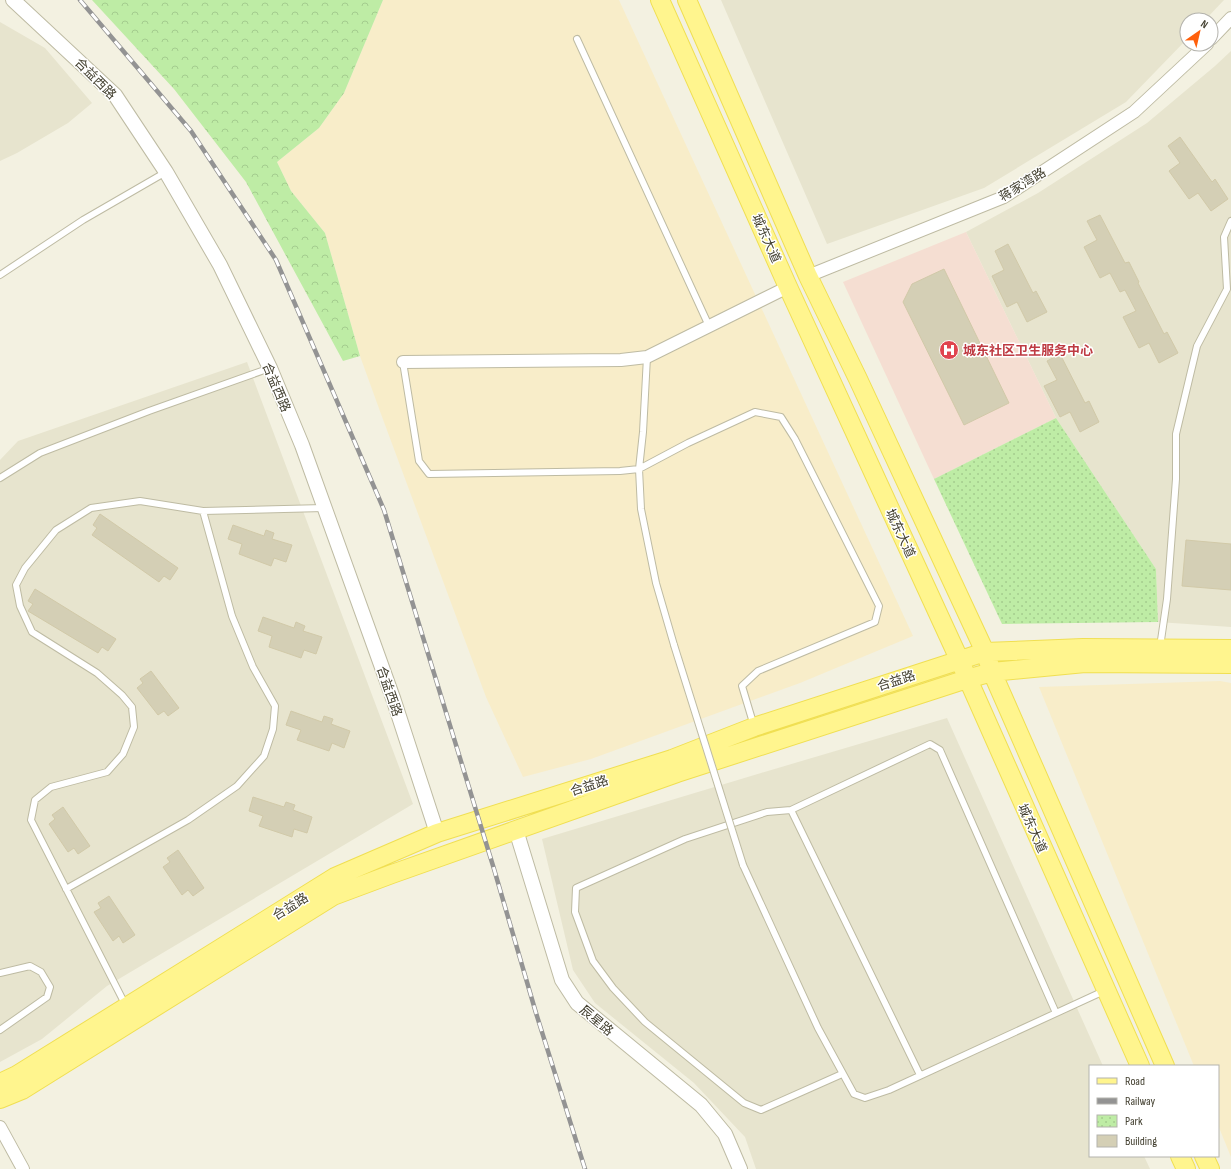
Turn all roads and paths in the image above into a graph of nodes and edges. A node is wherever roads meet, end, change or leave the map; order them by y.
1 (13, 0) edge
2 (660, 0) edge
3 (687, 0) edge
4 (1231, 18) edge
5 (1219, 31) edge
6 (577, 39) dead end
7 (1198, 52) edge
8 (166, 172) junction
9 (1231, 221) edge
10 (0, 275) edge
11 (808, 276) junction
12 (788, 287) junction
13 (709, 326) junction
14 (647, 357) junction
15 (403, 362) joint
16 (270, 368) junction
17 (639, 470) junction
18 (0, 478) edge
19 (324, 508) junction
20 (203, 511) junction
21 (1160, 648) junction
22 (1231, 649) edge
23 (985, 652) junction
24 (959, 659) junction
25 (1231, 664) edge
26 (992, 672) junction
27 (967, 679) junction
28 (754, 728) junction
29 (791, 810) junction
30 (516, 830) junction
31 (437, 833) junction
32 (66, 889) junction
33 (0, 973) edge
34 (1105, 990) junction
35 (126, 1007) junction
36 (1056, 1013) junction
37 (0, 1030) edge
38 (1140, 1065) edge
39 (1165, 1065) edge
40 (842, 1074) junction
41 (920, 1075) junction
42 (0, 1082) edge
43 (0, 1099) edge
44 (0, 1127) edge
45 (1180, 1157) edge
46 (1204, 1157) edge
47 (23, 1169) edge
48 (740, 1169) edge
49 (1186, 1169) edge
50 (1210, 1169) edge

1 - 8 street, 合益西路
2 - 12 main road, 城东大道
3 - 11 main road, 城东大道
4 - 5 street
6 - 13 lane
7 - 11 street, 蒋家湾路
8 - 10 lane
8 - 16 street, 合益西路
9 - 21 lane
11 - 23 main road, 城东大道
12 - 13 street
12 - 24 main road, 城东大道
13 - 14 street
14 - 15 street
14 - 17 lane
15 - 17 lane
16 - 18 lane
16 - 19 street, 合益西路
17 - 28 lane
17 - 40 lane, bridge
19 - 20 lane
19 - 31 street, 合益西路
20 - 32 lane
20 - 32 lane
21 - 22 main road, 合益路
21 - 23 main road, 合益路
23 - 24 main road, 合益路
23 - 26 main road, 城东大道
24 - 27 main road, 城东大道
24 - 28 main road, 合益路
25 - 26 main road, 合益路
26 - 27 main road, 合益路
26 - 39 main road, 城东大道
27 - 30 main road, 合益路
27 - 34 main road, 城东大道
28 - 31 main road, 合益路
29 - 36 lane
29 - 40 lane
29 - 41 lane
30 - 43 main road, 合益路
30 - 48 street, 辰星路
31 - 35 main road, 合益路
32 - 35 lane
33 - 37 lane
34 - 36 lane
34 - 38 main road, 城东大道
35 - 42 main road, 合益路
36 - 41 lane
40 - 41 lane
44 - 47 street
45 - 49 main road
46 - 50 main road

